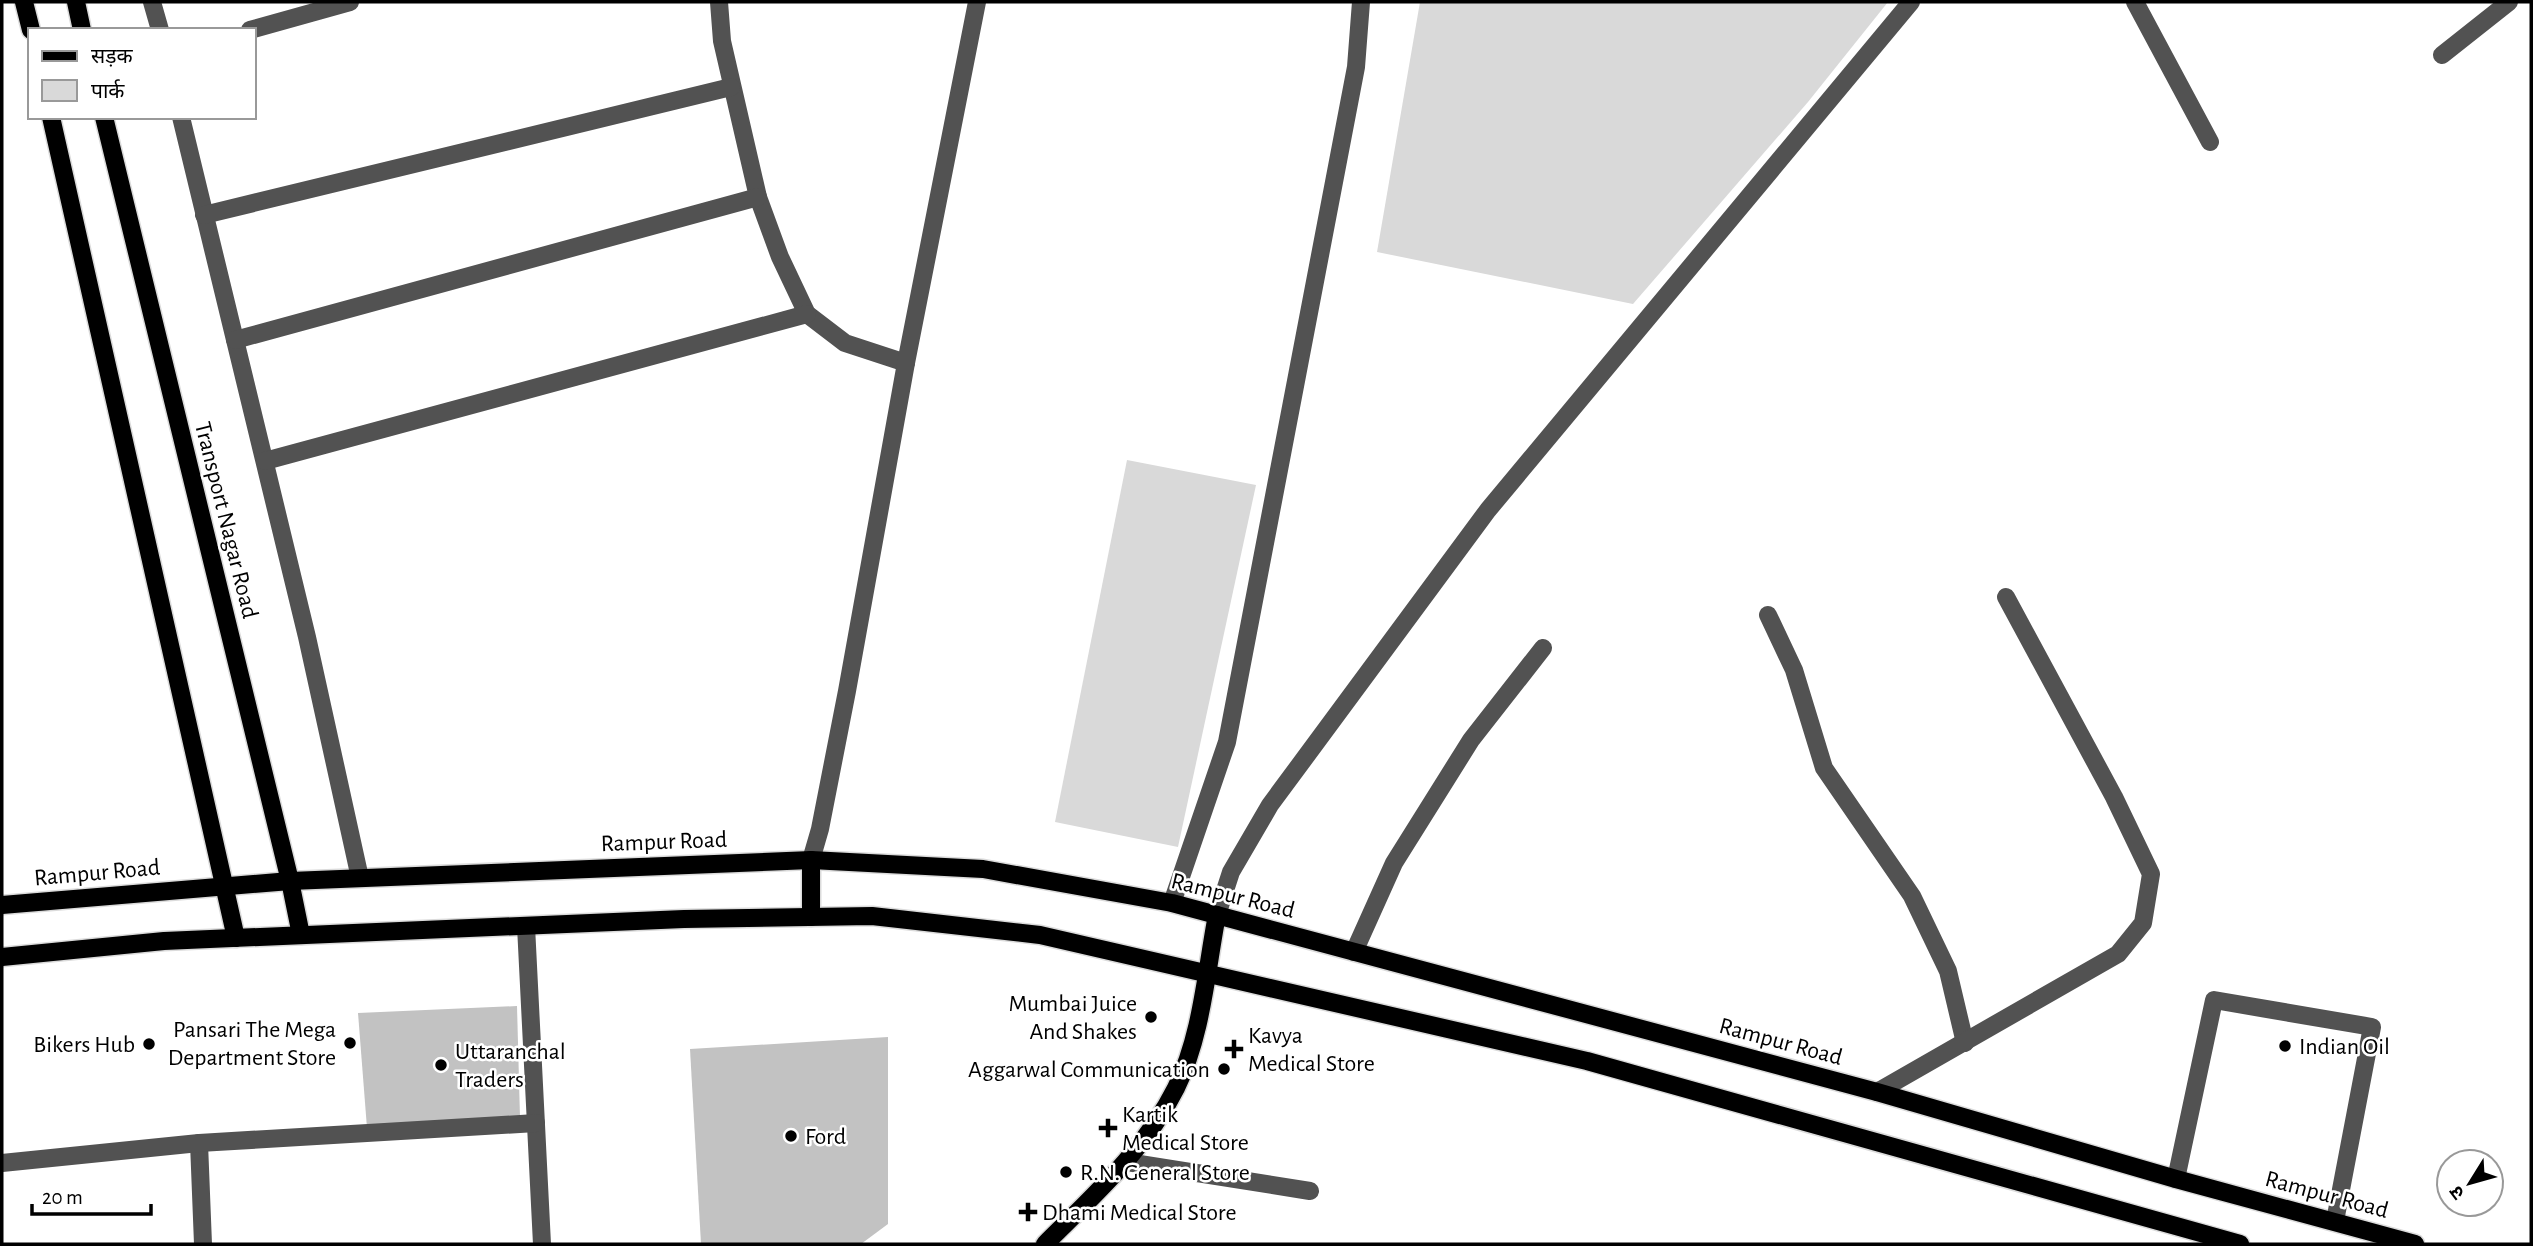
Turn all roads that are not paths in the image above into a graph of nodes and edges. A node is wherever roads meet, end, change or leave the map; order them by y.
1 (24, 2) edge
2 (76, 2) edge
3 (152, 2) edge
4 (350, 2) edge
5 (719, 2) edge
6 (977, 2) edge
7 (1361, 2) edge
8 (1911, 2) edge
9 (2135, 2) edge
10 (2509, 2) edge
11 (30, 28) edge
12 (82, 28) edge
13 (159, 28) edge
14 (256, 28) edge
15 (2442, 55) dead end
16 (731, 87) junction
17 (51, 119) edge
18 (104, 119) edge
19 (181, 119) edge
20 (2210, 142) dead end
21 (758, 197) junction
22 (204, 215) junction
23 (807, 314) junction
24 (235, 340) junction
25 (906, 363) junction
26 (265, 461) junction
27 (2006, 597) dead end
28 (1768, 615) dead end
29 (1543, 648) dead end
30 (811, 860) junction
31 (360, 878) junction
32 (289, 881) junction
33 (225, 887) junction
34 (1172, 903) junction
35 (2, 905) edge
36 (1217, 915) junction
37 (811, 917) junction
38 (526, 926) junction
39 (300, 935) junction
40 (236, 938) junction
41 (1354, 952) junction
42 (2, 957) edge
43 (1206, 974) junction
44 (1965, 1043) junction
45 (1877, 1092) junction
46 (536, 1123) junction
47 (199, 1143) junction
48 (1127, 1162) junction
49 (2, 1163) edge
50 (2176, 1180) junction
51 (1310, 1191) dead end
52 (2335, 1221) junction
53 (203, 1244) edge
54 (542, 1244) edge
55 (1045, 1244) edge
56 (2239, 1244) edge
57 (2415, 1244) edge

1 - 11 main road
2 - 12 main road
3 - 13 street
4 - 14 street
5 - 16 street
6 - 25 street
7 - 34 street
8 - 36 street
9 - 20 street
10 - 15 street
16 - 21 street
16 - 22 street
17 - 33 main road
18 - 32 main road, Transport Nagar Road
19 - 22 street
21 - 23 street
21 - 24 street
22 - 24 street
23 - 25 street
23 - 26 street
24 - 26 street
25 - 30 street
26 - 31 street
27 - 44 street
28 - 44 street
29 - 41 street
30 - 31 main road, Rampur Road
30 - 34 main road, Rampur Road
30 - 37 main road
31 - 32 main road, Rampur Road
32 - 33 main road, Rampur Road
32 - 39 main road, Transport Nagar Road
33 - 35 main road, Rampur Road
33 - 40 main road
34 - 36 main road, Rampur Road
36 - 41 main road, Rampur Road
36 - 43 main road
37 - 38 main road
37 - 43 main road
38 - 39 main road
38 - 46 street
39 - 40 main road
40 - 42 main road
41 - 45 main road, Rampur Road
43 - 48 main road
43 - 56 main road
44 - 45 street
45 - 50 main road, Rampur Road
46 - 47 street
46 - 54 street
47 - 49 street
47 - 53 street
48 - 51 street
48 - 55 main road
50 - 52 main road, Rampur Road
50 - 52 street
52 - 57 main road, Rampur Road

